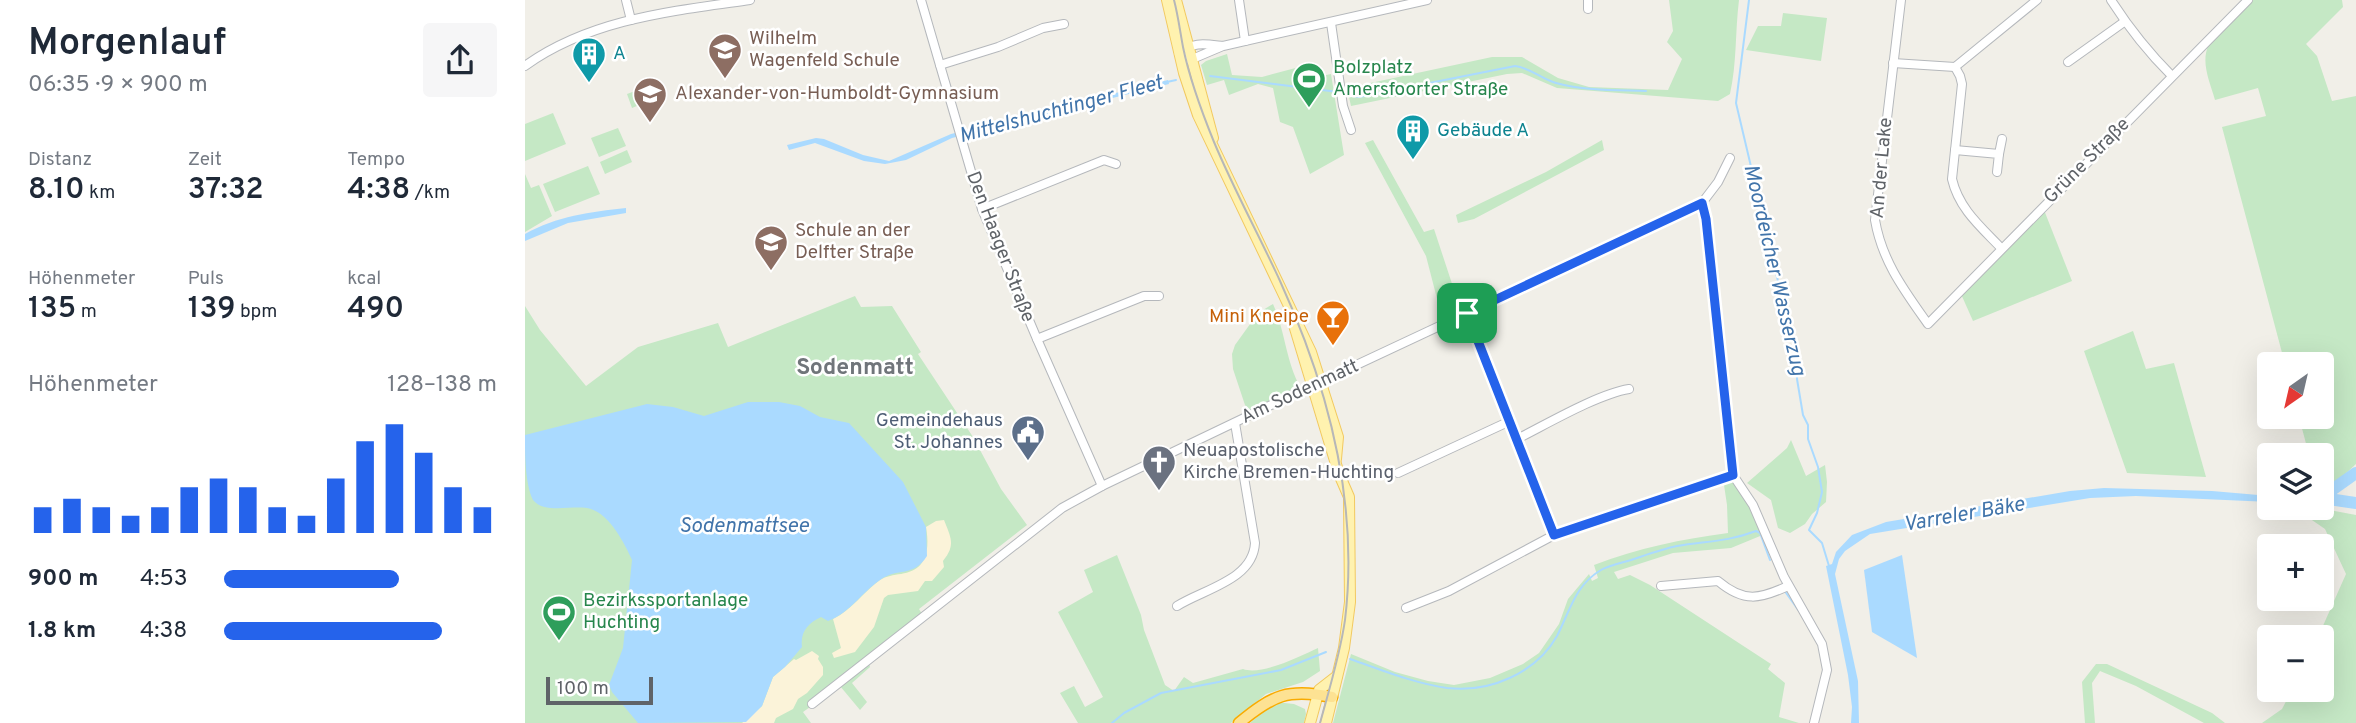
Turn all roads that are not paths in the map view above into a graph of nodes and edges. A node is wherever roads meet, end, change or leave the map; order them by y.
1 (625, 0) edge
2 (750, 0) edge
3 (921, 0) edge
4 (1167, 0) edge
5 (1176, 0) edge
6 (1239, 0) edge
7 (1427, 0) edge
8 (1901, 0) edge
9 (2038, 0) edge
10 (2248, 0) edge
11 (1415, 1) edge
12 (2113, 1) edge
13 (631, 20) junction
14 (2124, 22) junction
15 (1331, 23) junction
16 (1064, 24) dead end
17 (1245, 41) junction
18 (1223, 46) junction
19 (1183, 50) junction
20 (1190, 60) junction
21 (1893, 62) junction
22 (2068, 62) dead end
23 (940, 65) junction
24 (525, 66) edge
25 (1955, 67) junction
26 (2172, 76) junction
27 (1351, 130) dead end
28 (2002, 139) dead end
29 (1215, 149) junction
30 (1955, 150) junction
31 (1999, 154) junction
32 (1730, 158) dead end
33 (1116, 164) dead end
34 (1997, 172) dead end
35 (1702, 203) junction
36 (982, 209) junction
37 (2001, 248) junction
38 (1159, 296) dead end
39 (1467, 313) junction
40 (1927, 324) joint
41 (1037, 340) junction
42 (1317, 384) junction
43 (1629, 389) dead end
44 (1510, 421) junction
45 (1235, 423) junction
46 (1517, 439) junction
47 (1398, 473) dead end
48 (1733, 475) junction
49 (1103, 485) junction
50 (1554, 535) junction
51 (1661, 586) dead end
52 (1788, 586) junction
53 (1177, 606) dead end
54 (1406, 608) dead end
55 (1337, 676) junction
56 (1318, 694) junction
57 (1332, 697) junction
58 (812, 704) dead end
59 (1239, 723) edge
60 (1310, 723) edge
61 (1326, 723) edge
62 (1814, 723) edge

1 - 13 street
2 - 13 street
3 - 23 street, Den Haager Straße
4 - 19 main road
5 - 19 main road
6 - 17 street
7 - 11 street
8 - 21 street, An der Lake
9 - 25 street
10 - 26 street, Grüne Straße
11 - 15 street
12 - 14 street
13 - 24 street
14 - 22 street
14 - 26 street
15 - 17 street
15 - 27 street
16 - 23 street
17 - 18 street
18 - 19 street
18 - 20 street
19 - 20 main road
19 - 29 main road
20 - 29 main road
21 - 25 street
21 - 40 street, An der Lake
23 - 36 street, Den Haager Straße
25 - 30 street
26 - 37 street, Grüne Straße
28 - 31 street
29 - 42 main road
30 - 31 street
30 - 37 street
31 - 34 street
32 - 35 street
33 - 36 street
35 - 39 street, Am Sodenmatt
35 - 48 street
36 - 41 street, Den Haager Straße
37 - 40 street, Grüne Straße
38 - 41 street
39 - 42 street, Am Sodenmatt
39 - 44 street
41 - 49 street, Den Haager Straße
42 - 45 street, Am Sodenmatt
42 - 55 main road
43 - 46 street
44 - 46 street
44 - 47 street
45 - 49 street, Am Sodenmatt
45 - 53 street
46 - 50 street
48 - 50 street
48 - 52 street
49 - 58 street, Am Sodenmatt
50 - 54 street
51 - 52 street
52 - 62 street
55 - 56 main road
55 - 57 main road
56 - 57 highway
56 - 59 highway
56 - 60 main road
57 - 61 main road

